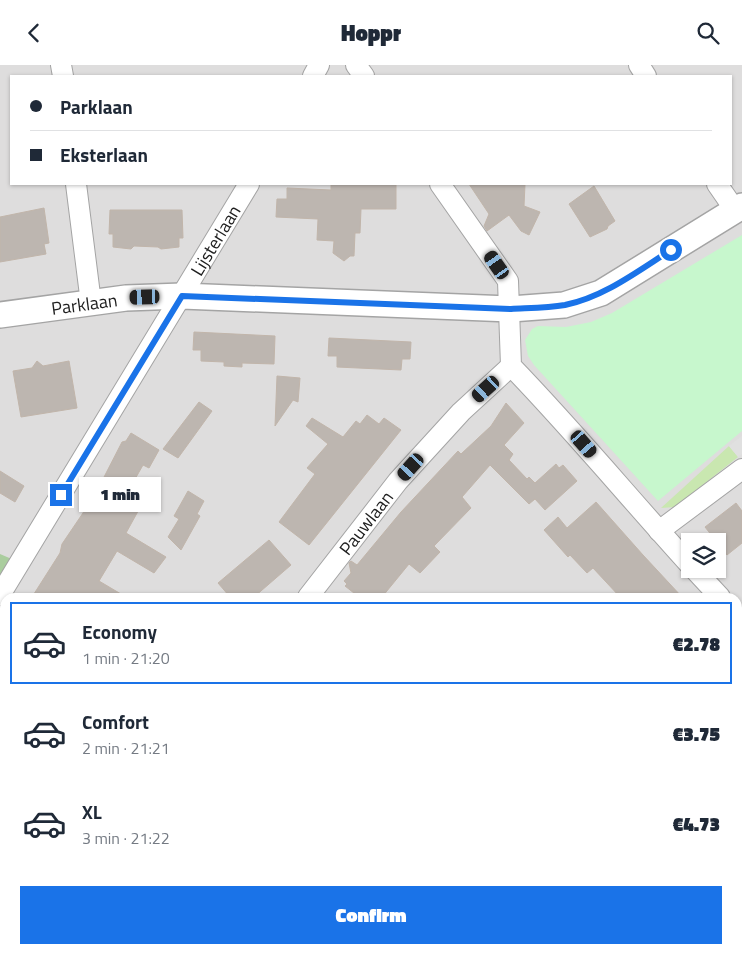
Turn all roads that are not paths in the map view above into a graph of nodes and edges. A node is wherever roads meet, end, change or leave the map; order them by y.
1 (76, 185) edge
2 (248, 185) edge
3 (441, 185) edge
4 (718, 185) edge
5 (738, 208) edge
6 (182, 296) junction
7 (92, 303) junction
8 (511, 309) junction
9 (0, 315) edge
10 (511, 366) junction
11 (742, 469) edge
12 (659, 531) junction
13 (681, 555) edge
14 (702, 578) edge
15 (1, 593) edge
16 (311, 593) edge
17 (716, 593) edge

1 - 7 street
2 - 6 street, Lijsterlaan
3 - 8 street
4 - 5 street
5 - 8 street, Parklaan
6 - 7 street, Parklaan
6 - 8 street, Parklaan
6 - 15 street, Lijsterlaan
7 - 9 street, Parklaan
8 - 10 street
10 - 12 street
10 - 16 street, Pauwlaan
11 - 12 street
12 - 13 street
14 - 17 street

